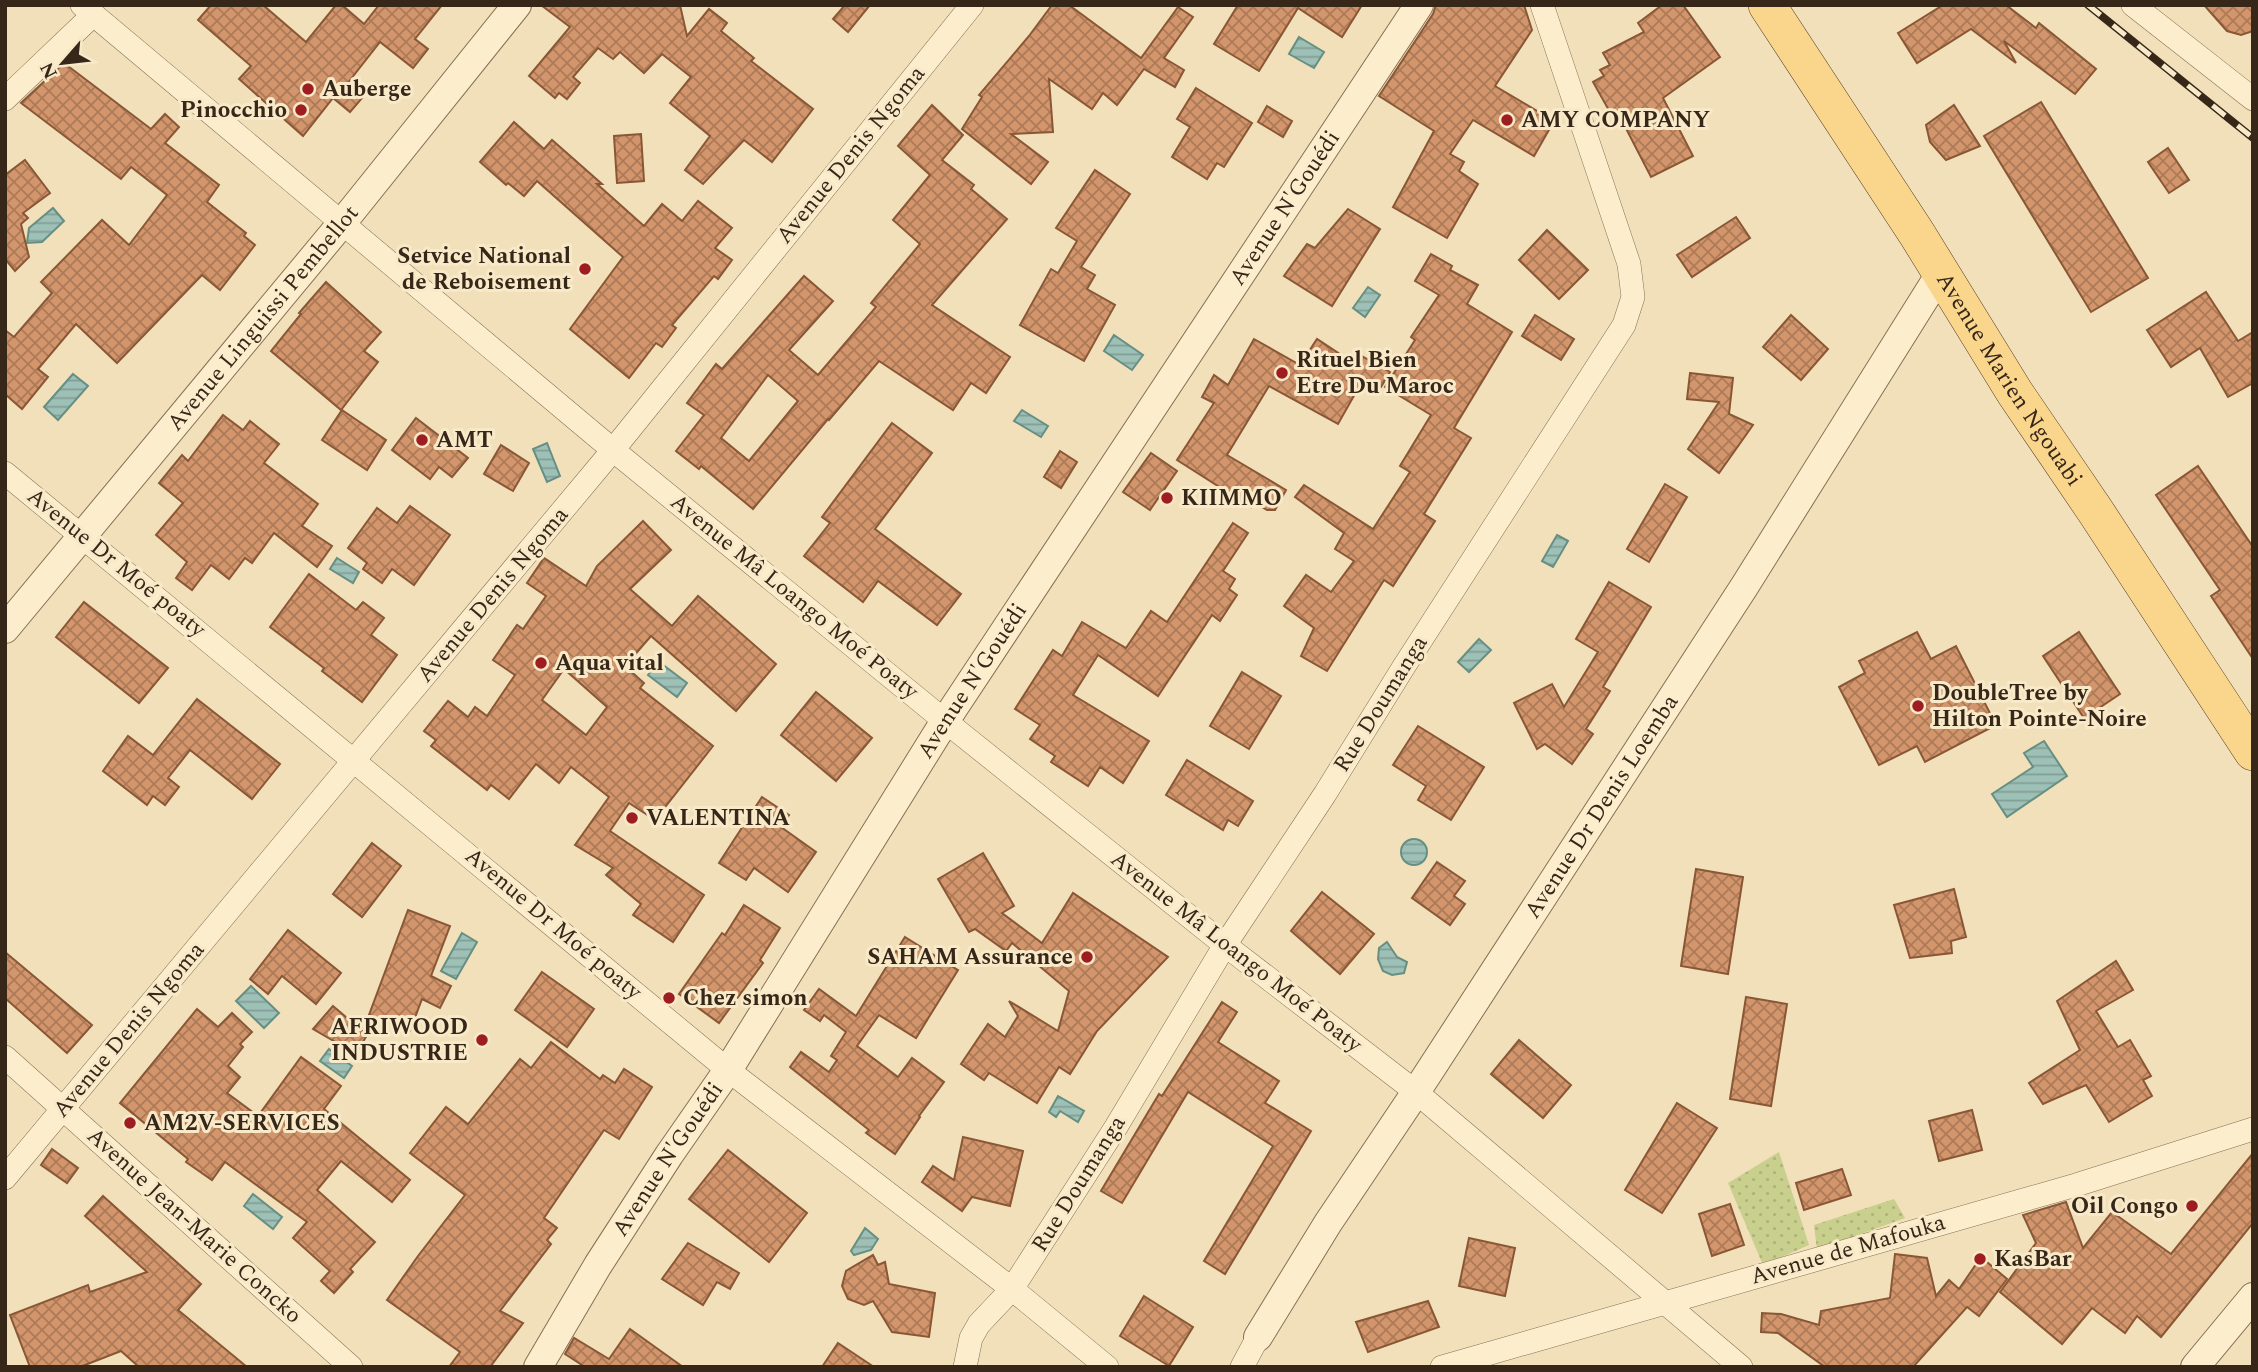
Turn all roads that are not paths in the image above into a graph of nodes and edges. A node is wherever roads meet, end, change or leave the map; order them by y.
1 (517, 5) edge
2 (972, 5) edge
3 (1419, 5) edge
4 (1542, 5) edge
5 (1767, 5) edge
6 (2133, 5) edge
7 (87, 10) edge
8 (5, 99) edge
9 (2253, 99) edge
10 (342, 223) junction
11 (1940, 274) junction
12 (613, 450) junction
13 (5, 473) edge
14 (83, 536) junction
15 (5, 629) edge
16 (945, 721) junction
17 (2253, 752) edge
18 (356, 761) junction
19 (1225, 945) junction
20 (5, 1057) edge
21 (728, 1070) junction
22 (1416, 1092) junction
23 (63, 1107) junction
24 (2253, 1129) edge
25 (5, 1178) edge
26 (1012, 1290) junction
27 (2253, 1297) edge
28 (1664, 1303) junction
29 (1258, 1337) junction
30 (351, 1367) edge
31 (538, 1367) edge
32 (965, 1367) edge
33 (1107, 1367) edge
34 (1242, 1367) edge
35 (1265, 1367) edge
36 (1442, 1367) edge
37 (1741, 1367) edge
38 (2194, 1367) edge

1 - 10 street, Avenue Linguissi Pembellot
2 - 12 street, Avenue Denis Ngoma
3 - 16 street, Avenue N'Gouédi
4 - 19 street, Rue Doumanga
5 - 11 main road, Avenue Marien Ngouabi
6 - 9 street
7 - 8 street
7 - 10 street, Avenue Mâ Loango Moé Poaty
10 - 12 street, Avenue Mâ Loango Moé Poaty
10 - 14 street, Avenue Linguissi Pembellot
11 - 17 main road, Avenue Marien Ngouabi
11 - 22 street, Avenue Dr Denis Loemba
12 - 16 street, Avenue Mâ Loango Moé Poaty
12 - 18 street, Avenue Denis Ngoma
13 - 14 street, Avenue Dr Moé poaty
14 - 15 street, Avenue Linguissi Pembellot
14 - 18 street, Avenue Dr Moé poaty
16 - 19 street, Avenue Mâ Loango Moé Poaty
16 - 21 street, Avenue N'Gouédi
18 - 21 street, Avenue Dr Moé poaty
18 - 23 street, Avenue Denis Ngoma
19 - 22 street, Avenue Mâ Loango Moé Poaty
19 - 26 street, Rue Doumanga
20 - 23 street, Avenue Jean-Marie Concko
21 - 26 street, Avenue Dr Moé poaty
21 - 31 street, Avenue N'Gouédi
22 - 28 street, Avenue Mâ Loango Moé Poaty
22 - 29 street, Avenue Dr Denis Loemba
23 - 25 street, Avenue Denis Ngoma
23 - 30 street, Avenue Jean-Marie Concko
24 - 28 street, Avenue de Mafouka
26 - 32 street, Rue Doumanga
26 - 33 street, Avenue Dr Moé poaty
27 - 38 street
28 - 36 street, Avenue de Mafouka
28 - 37 street, Avenue Mâ Loango Moé Poaty
29 - 34 street, Avenue Dr Denis Loemba
29 - 35 street

